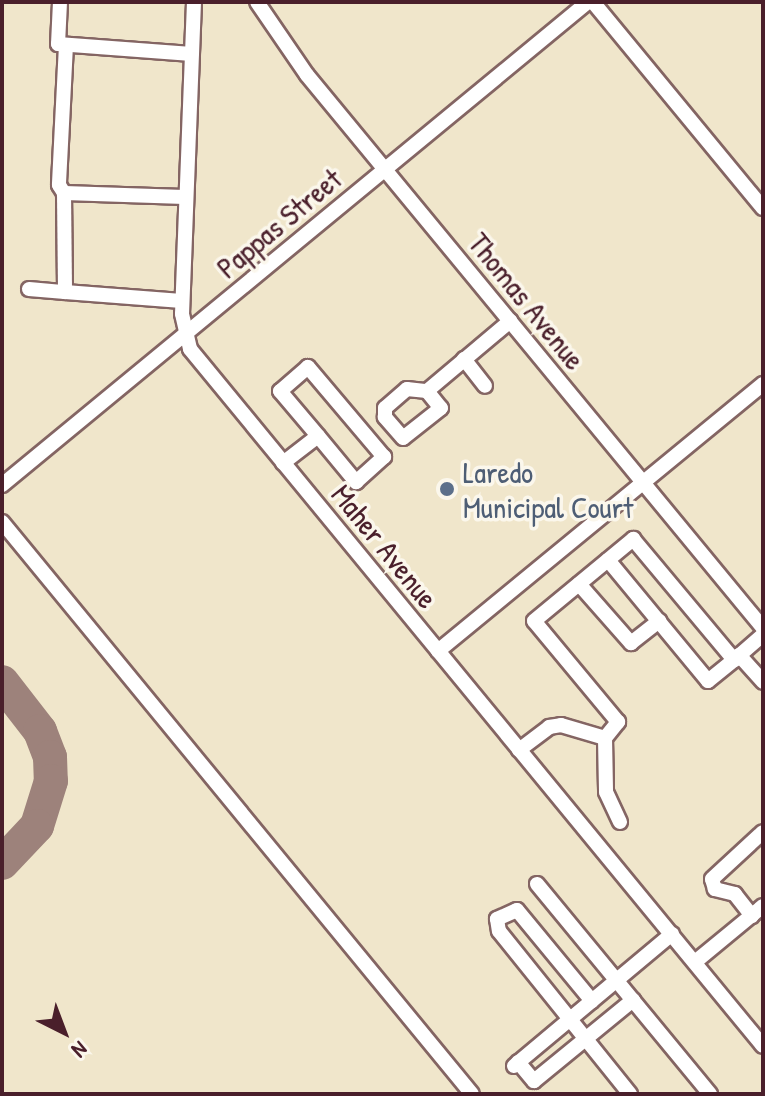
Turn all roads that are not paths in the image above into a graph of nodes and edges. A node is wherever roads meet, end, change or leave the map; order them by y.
1 (60, 2) edge
2 (194, 2) edge
3 (257, 2) edge
4 (590, 2) edge
5 (66, 45) junction
6 (192, 54) junction
7 (385, 169) junction
8 (64, 193) junction
9 (185, 197) junction
10 (763, 208) edge
11 (29, 289) dead end
12 (65, 292) junction
13 (182, 301) junction
14 (510, 321) junction
15 (183, 336) junction
16 (464, 359) junction
17 (763, 384) edge
18 (485, 386) dead end
19 (427, 391) dead end
20 (318, 436) junction
21 (283, 463) junction
22 (643, 482) junction
23 (2, 485) edge
24 (2, 522) edge
25 (608, 560) junction
26 (579, 584) junction
27 (659, 621) junction
28 (761, 621) edge
29 (763, 635) edge
30 (438, 651) junction
31 (737, 658) junction
32 (763, 682) edge
33 (605, 738) junction
34 (519, 750) junction
35 (620, 822) dead end
36 (763, 832) edge
37 (537, 884) dead end
38 (757, 911) edge
39 (672, 934) junction
40 (695, 962) junction
41 (616, 981) junction
42 (633, 1000) junction
43 (592, 1001) junction
44 (569, 1020) junction
45 (585, 1039) junction
46 (763, 1046) edge
47 (472, 1094) edge
48 (630, 1094) edge
49 (710, 1094) edge

1 - 5 street
2 - 6 street
3 - 7 street, Thomas Avenue
4 - 7 street, Pappas Street
4 - 10 street
5 - 6 street
5 - 8 street
6 - 9 street
7 - 14 street, Thomas Avenue
7 - 15 street, Pappas Street
8 - 9 street
8 - 12 street
9 - 13 street
11 - 12 street
12 - 13 street
13 - 15 street
14 - 16 street
14 - 22 street, Thomas Avenue
15 - 21 street, Maher Avenue
15 - 23 street, Pappas Street
16 - 18 street
16 - 19 street
17 - 22 street
20 - 20 street
20 - 21 street
21 - 30 street, Maher Avenue
22 - 28 street, Thomas Avenue
22 - 30 street
24 - 47 street
25 - 26 street
25 - 27 street
25 - 31 street
26 - 27 street
26 - 33 street
27 - 31 street
29 - 31 street
30 - 34 street, Maher Avenue
31 - 32 street
33 - 34 street
33 - 35 street
34 - 39 street, Maher Avenue
36 - 38 street
37 - 41 street
38 - 40 street
39 - 40 street, Maher Avenue
39 - 41 street
40 - 46 street, Maher Avenue
41 - 42 street
41 - 43 street
42 - 45 street
42 - 49 street
43 - 44 street
43 - 44 street
44 - 45 street
44 - 45 street
45 - 48 street

